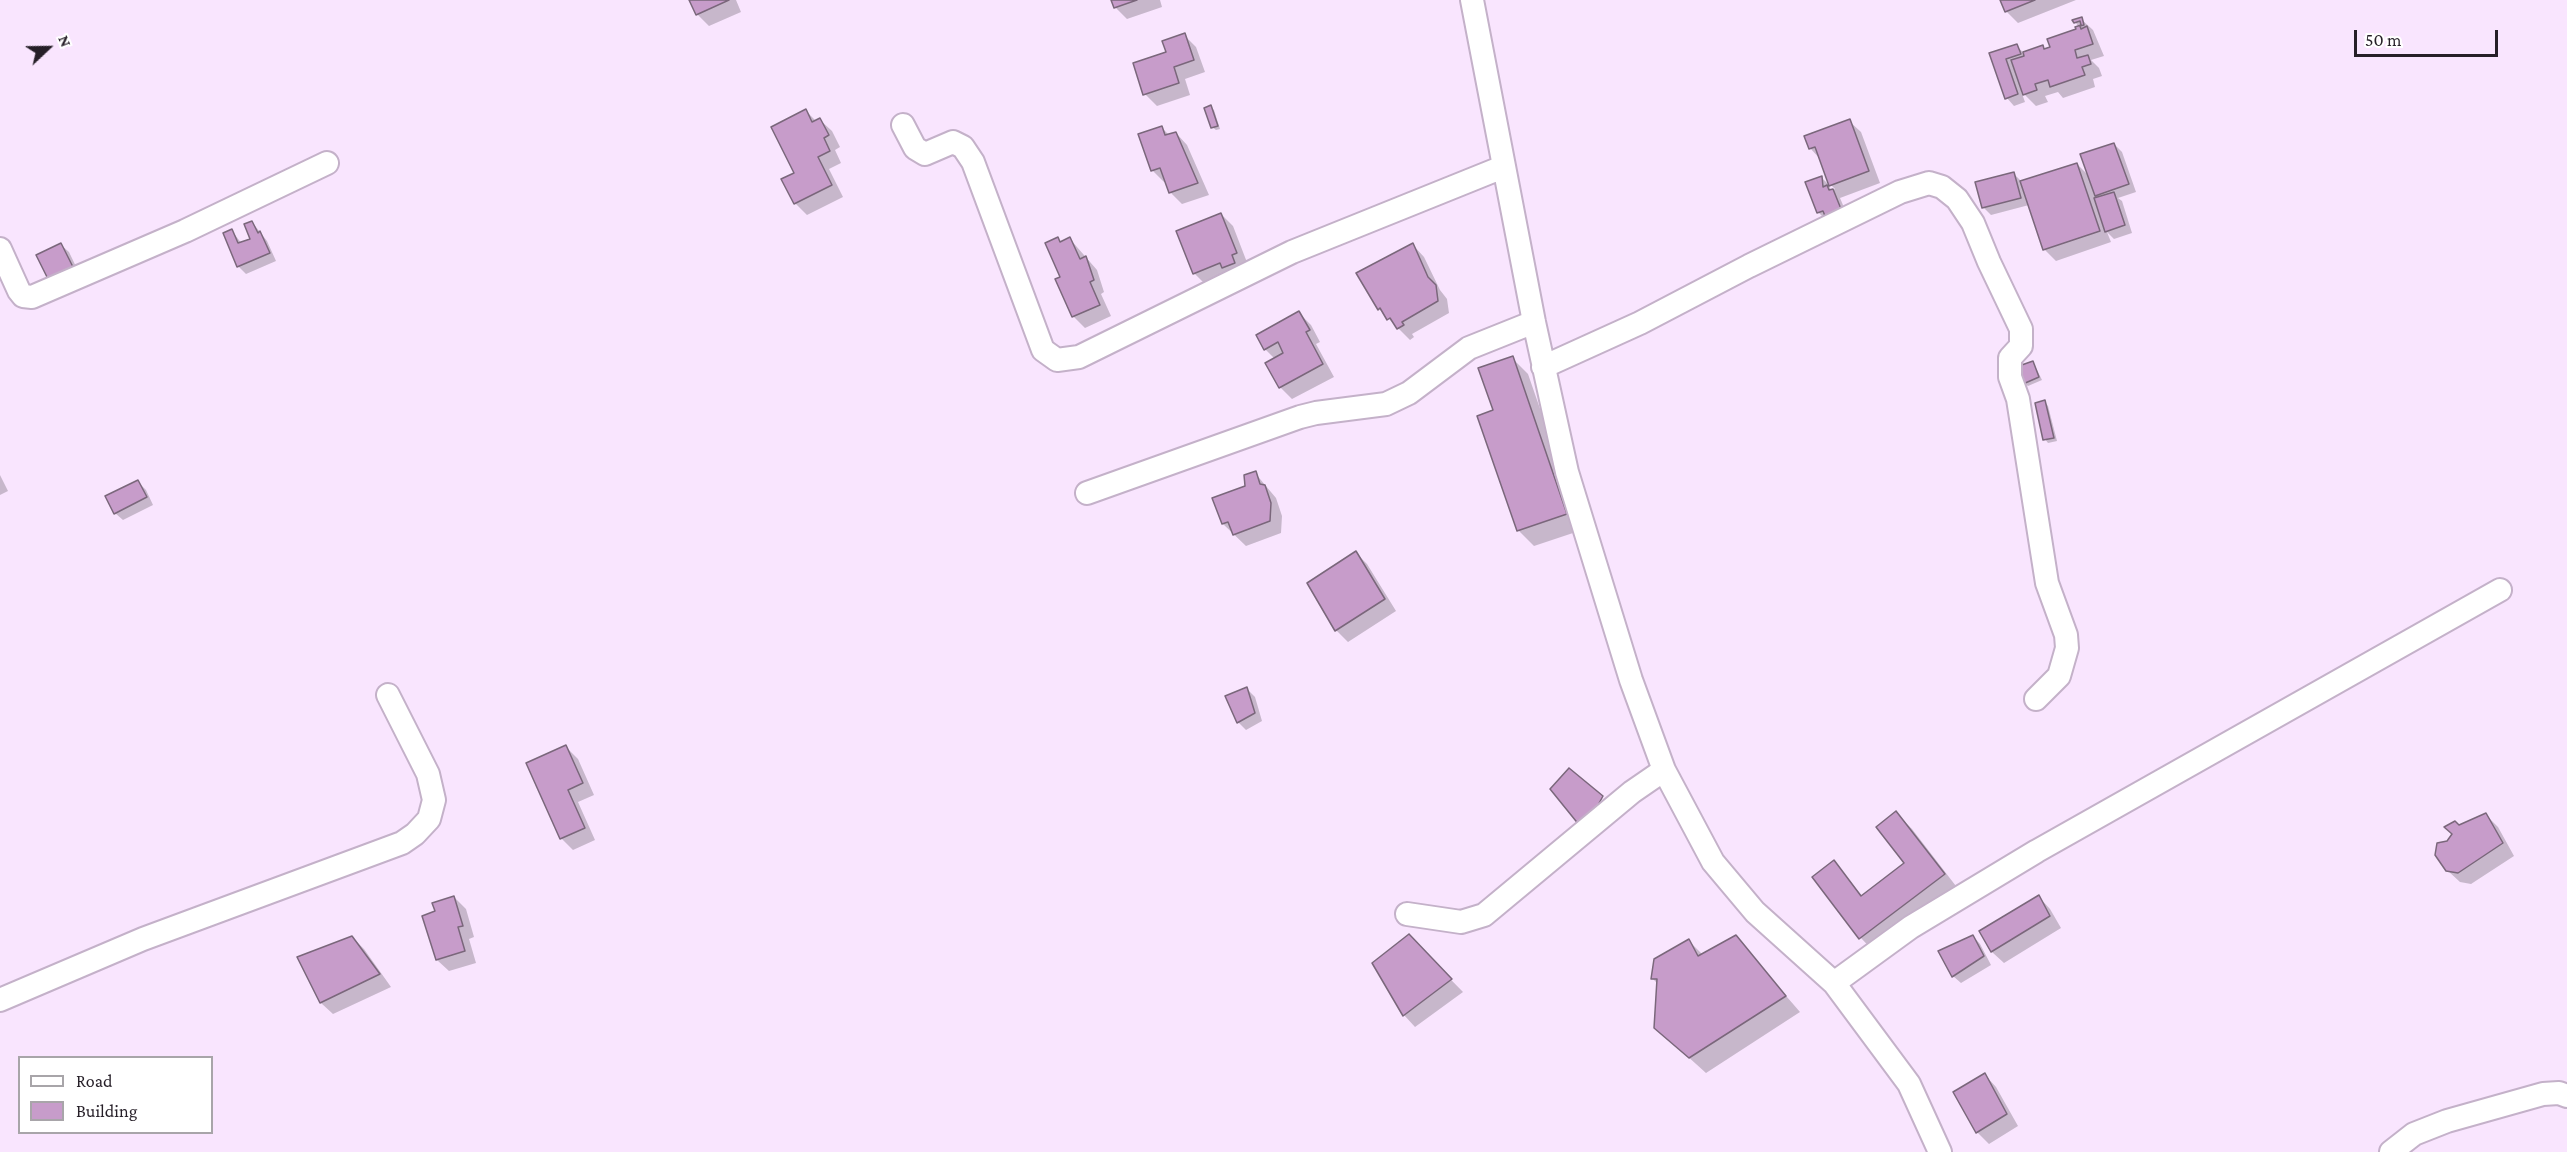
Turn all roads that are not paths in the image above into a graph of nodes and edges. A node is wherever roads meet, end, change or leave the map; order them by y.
1 (1478, 2) edge
2 (903, 125) dead end
3 (327, 163) dead end
4 (1503, 167) junction
5 (0, 249) edge
6 (1534, 322) junction
7 (1543, 367) junction
8 (1087, 493) dead end
9 (2500, 590) dead end
10 (388, 695) dead end
11 (2036, 699) dead end
12 (1664, 770) junction
13 (1407, 914) dead end
14 (1834, 983) junction
15 (0, 1000) edge
16 (2567, 1096) edge
17 (1940, 1152) edge
18 (2391, 1152) edge

1 - 4 street
2 - 4 street
3 - 5 street
4 - 6 street
6 - 7 street
6 - 8 street
7 - 11 street
7 - 12 street
9 - 14 street
10 - 15 street
12 - 13 street
12 - 14 street
14 - 17 street
16 - 18 street

